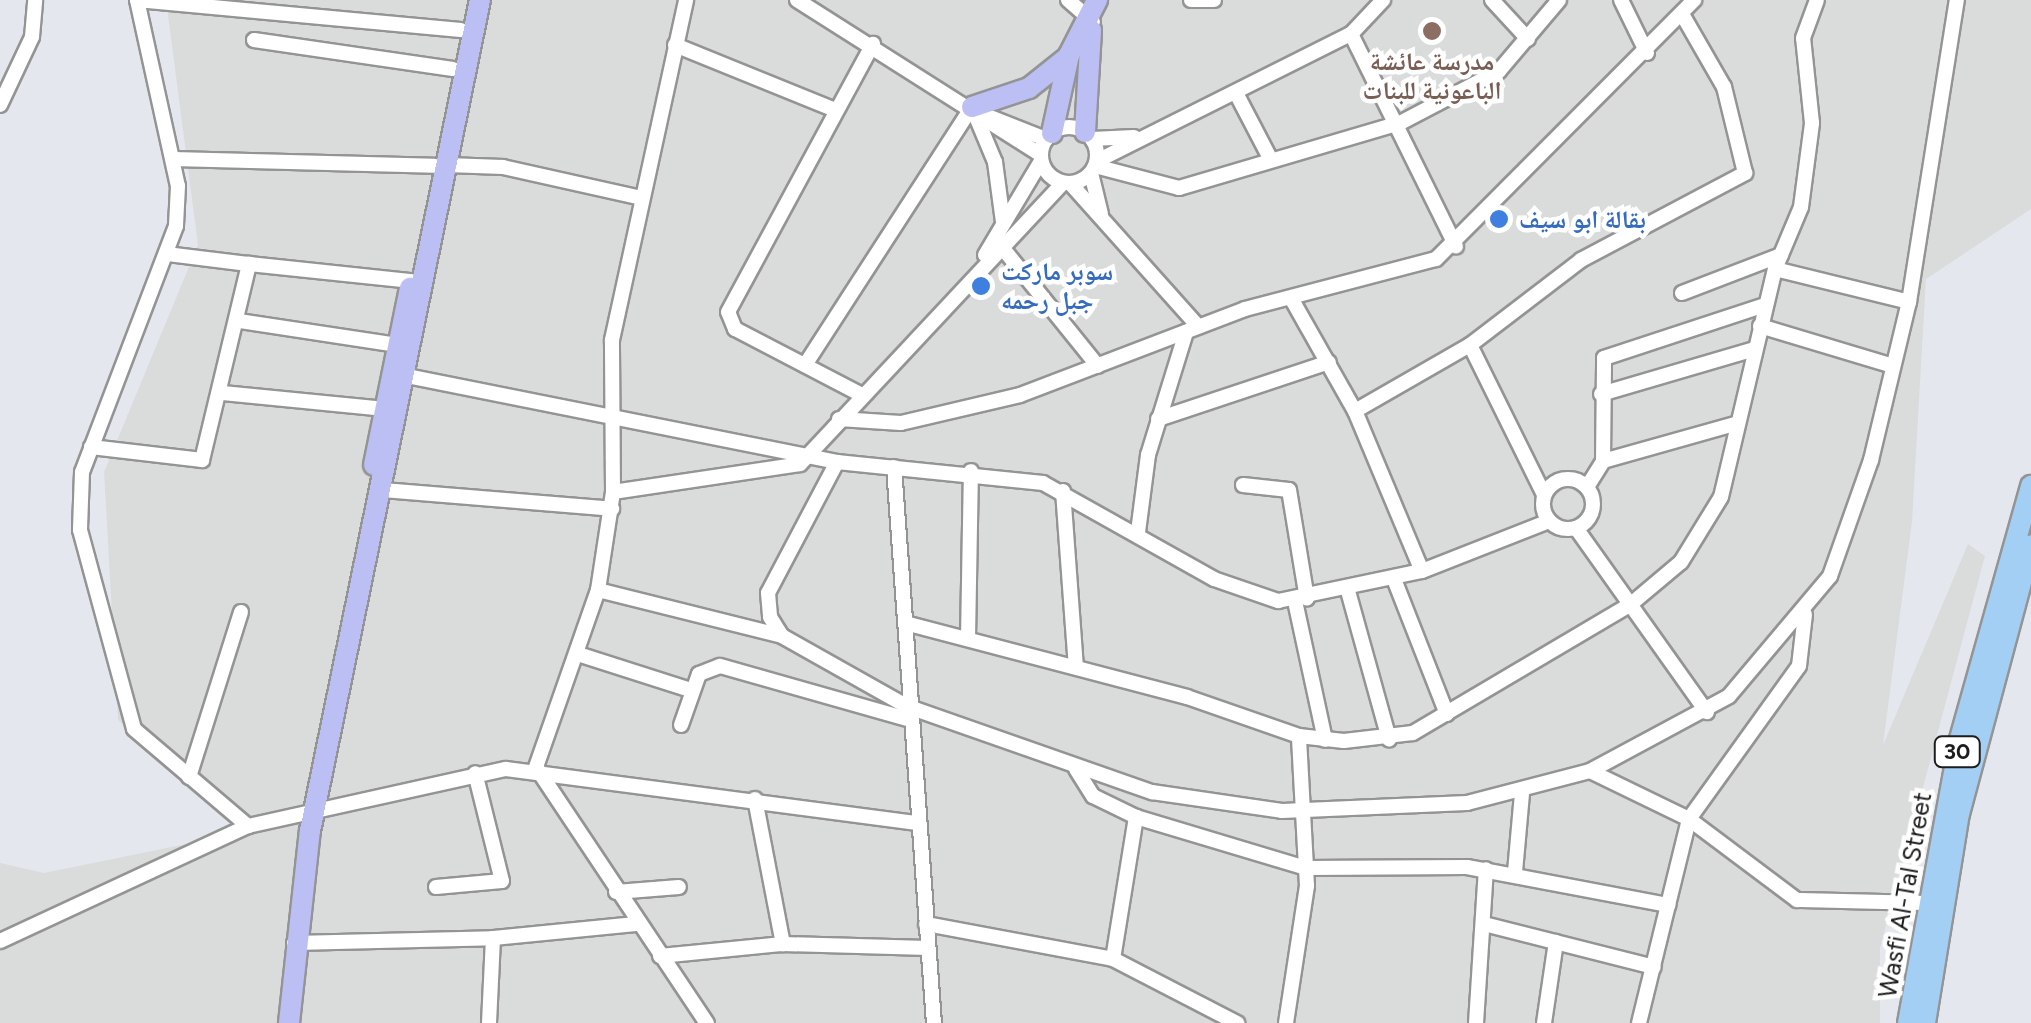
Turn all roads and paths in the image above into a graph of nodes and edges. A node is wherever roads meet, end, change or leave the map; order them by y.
1 (36, 0) edge
2 (137, 0) edge
3 (468, 0) edge
4 (480, 0) edge
5 (686, 0) edge
6 (797, 0) edge
7 (1068, 0) edge
8 (1191, 0) edge
9 (1214, 0) edge
10 (1383, 0) edge
11 (1492, 0) edge
12 (1559, 0) edge
13 (1621, 0) edge
14 (1694, 0) edge
15 (1817, 0) edge
16 (1957, 0) edge
17 (1094, 9) edge
18 (1682, 14) junction
19 (468, 30) junction
20 (1351, 34) junction
21 (1528, 39) junction
22 (254, 40) dead end
23 (874, 44) junction
24 (676, 45) junction
25 (1647, 52) junction
26 (1069, 56) junction
27 (453, 69) junction
28 (1236, 92) junction
29 (0, 105) edge
30 (835, 110) junction
31 (978, 111) junction
32 (1400, 123) junction
33 (1049, 136) junction
34 (1088, 136) junction
35 (1140, 137) junction
36 (1269, 156) junction
37 (1041, 158) junction
38 (173, 159) junction
39 (440, 165) junction
40 (1094, 166) junction
41 (1066, 183) junction
42 (642, 198) junction
43 (1101, 215) junction
44 (1003, 222) junction
45 (1001, 246) junction
46 (1456, 246) junction
47 (166, 254) junction
48 (1778, 262) junction
49 (248, 264) junction
50 (980, 268) junction
51 (412, 282) junction
52 (1682, 293) dead end
53 (1291, 298) junction
54 (1909, 302) junction
55 (1765, 306) junction
56 (239, 321) junction
57 (1760, 326) junction
58 (1192, 329) junction
59 (397, 345) junction
60 (1470, 345) junction
61 (1755, 349) junction
62 (1329, 362) junction
63 (804, 365) junction
64 (1098, 366) junction
65 (1893, 366) junction
66 (399, 375) junction
67 (222, 393) junction
68 (860, 394) junction
69 (1601, 394) junction
70 (386, 409) junction
71 (1355, 412) junction
72 (607, 414) junction
73 (839, 419) junction
74 (1158, 419) junction
75 (1738, 423) junction
76 (92, 446) junction
77 (809, 456) junction
78 (1603, 461) junction
79 (837, 462) junction
80 (894, 467) junction
81 (972, 472) junction
82 (1244, 486) dead end
83 (2031, 486) edge
84 (1587, 487) junction
85 (383, 490) junction
86 (1063, 491) junction
87 (613, 492) junction
88 (1544, 495) junction
89 (612, 510) junction
90 (1549, 521) junction
91 (1576, 528) junction
92 (1138, 532) junction
93 (2031, 545) edge
94 (1422, 572) junction
95 (1394, 580) junction
96 (598, 590) junction
97 (1348, 590) junction
98 (1301, 600) junction
99 (1632, 604) junction
100 (241, 612) dead end
101 (1805, 614) junction
102 (909, 624) junction
103 (782, 636) junction
104 (968, 639) junction
105 (581, 655) junction
106 (1076, 668) junction
107 (691, 690) junction
108 (907, 712) junction
109 (1706, 712) junction
110 (1447, 714) junction
111 (681, 725) dead end
112 (1298, 736) junction
113 (1389, 738) junction
114 (1326, 740) junction
115 (536, 766) junction
116 (1076, 769) junction
117 (1590, 770) junction
118 (475, 773) junction
119 (189, 777) junction
120 (1522, 793) junction
121 (754, 799) junction
122 (314, 806) junction
123 (1306, 813) junction
124 (1136, 817) junction
125 (1690, 820) junction
126 (915, 822) junction
127 (248, 826) junction
128 (1306, 868) junction
129 (1486, 869) junction
130 (1516, 872) junction
131 (436, 886) dead end
132 (679, 887) dead end
133 (616, 892) junction
134 (1929, 903) junction
135 (1668, 906) junction
136 (636, 924) junction
137 (926, 924) junction
138 (1484, 924) junction
139 (493, 938) junction
140 (0, 942) edge
141 (1556, 942) junction
142 (294, 943) junction
143 (783, 944) junction
144 (928, 948) junction
145 (660, 956) junction
146 (1114, 959) junction
147 (1654, 967) junction
148 (289, 1023) edge
149 (489, 1023) edge
150 (707, 1023) edge
151 (934, 1023) edge
152 (1237, 1023) edge
153 (1286, 1023) edge
154 (1476, 1023) edge
155 (1544, 1023) edge
156 (1638, 1023) edge
157 (1908, 1023) edge
158 (1925, 1023) edge

1 - 29 street
2 - 19 street
2 - 38 street
3 - 19 street
4 - 19 street
5 - 24 street
6 - 23 street
7 - 17 street
8 - 9 street
10 - 20 street
11 - 21 street
12 - 21 street
13 - 25 street
14 - 18 street
15 - 48 street
16 - 54 street
17 - 26 street
17 - 34 street
18 - 25 street
18 - 60 street
19 - 27 street
19 - 39 street
20 - 28 street
20 - 32 street
21 - 32 street
22 - 27 street
23 - 30 street
23 - 31 street
24 - 30 street
24 - 42 street
25 - 46 street
26 - 31 street
26 - 33 street
27 - 39 street
28 - 35 street
28 - 36 street
30 - 63 street
31 - 33 street
31 - 37 street
31 - 44 street
31 - 63 street
32 - 36 street
32 - 46 street
33 - 34 street
33 - 37 street
34 - 35 street
34 - 40 street
35 - 40 street
36 - 40 street
37 - 41 street
37 - 44 street
38 - 39 street
38 - 47 street
39 - 42 street
39 - 51 street
39 - 66 street
40 - 41 street
40 - 43 street
41 - 43 street
41 - 45 street
42 - 72 street
43 - 58 street
44 - 50 street
45 - 50 street
45 - 64 street
46 - 53 street
47 - 49 street
47 - 76 street
48 - 52 street
48 - 54 street
48 - 55 street
49 - 51 street
49 - 56 street
50 - 68 street
51 - 59 street
53 - 58 street
53 - 62 street
54 - 65 street
55 - 57 street
55 - 69 street
56 - 59 street
56 - 67 street
57 - 61 street
57 - 65 street
58 - 64 street
58 - 74 street
59 - 66 street
60 - 71 street
60 - 88 street
61 - 69 street
61 - 75 street
62 - 71 street
62 - 74 street
63 - 68 street
64 - 73 street
65 - 101 street
66 - 70 street
66 - 72 street
66 - 85 street
67 - 70 street
67 - 76 street
68 - 73 street
69 - 78 street
70 - 122 street
71 - 94 street
72 - 77 street
72 - 87 street
73 - 77 street
74 - 92 street
75 - 78 street
75 - 99 street
76 - 119 street
77 - 79 street
77 - 87 street
78 - 84 street
79 - 80 street
79 - 103 street
80 - 81 street
80 - 102 street
81 - 86 street
81 - 104 street
82 - 98 street
83 - 134 main road, Wasfi Al-Tal Street / 30
84 - 88 street
84 - 91 street
85 - 89 street
85 - 122 street
86 - 92 street
86 - 106 street
87 - 89 street
88 - 90 street
89 - 96 street
90 - 91 street
90 - 94 street
91 - 99 street
92 - 98 street
93 - 158 main road, Wasfi Al-Tal Street / 30
94 - 95 street
95 - 97 street
95 - 110 street
96 - 103 street
96 - 105 street
97 - 98 street
97 - 113 street
98 - 114 street
99 - 109 street
99 - 110 street
100 - 119 street
101 - 109 street
101 - 125 street
102 - 104 street
102 - 108 street
103 - 108 street
104 - 106 street
105 - 107 street
105 - 115 street
106 - 112 street
107 - 108 street
107 - 111 street
108 - 116 street
108 - 126 street
109 - 117 street
110 - 113 street
112 - 114 street
112 - 123 street
113 - 114 street
115 - 118 street
115 - 121 street
115 - 133 street
116 - 123 street
116 - 124 street
117 - 120 street
117 - 125 street
118 - 122 street
118 - 131 street
119 - 127 street
120 - 123 street
120 - 130 street
121 - 126 street
121 - 143 street
122 - 127 street
122 - 142 street
123 - 128 street
124 - 128 street
124 - 146 street
125 - 134 street
125 - 135 street
126 - 137 street
127 - 140 street
128 - 129 street
128 - 153 street
129 - 130 street
129 - 138 street
130 - 135 street
132 - 133 street
133 - 136 street
134 - 157 main road, Wasfi Al-Tal Street / 30
135 - 147 street
136 - 139 street
136 - 145 street
137 - 144 street
137 - 146 street
138 - 141 street
138 - 154 street
139 - 142 street
139 - 149 street
141 - 147 street
141 - 155 street
142 - 148 street
143 - 144 street
143 - 145 street
144 - 151 street
145 - 150 street
146 - 152 street
147 - 156 street

